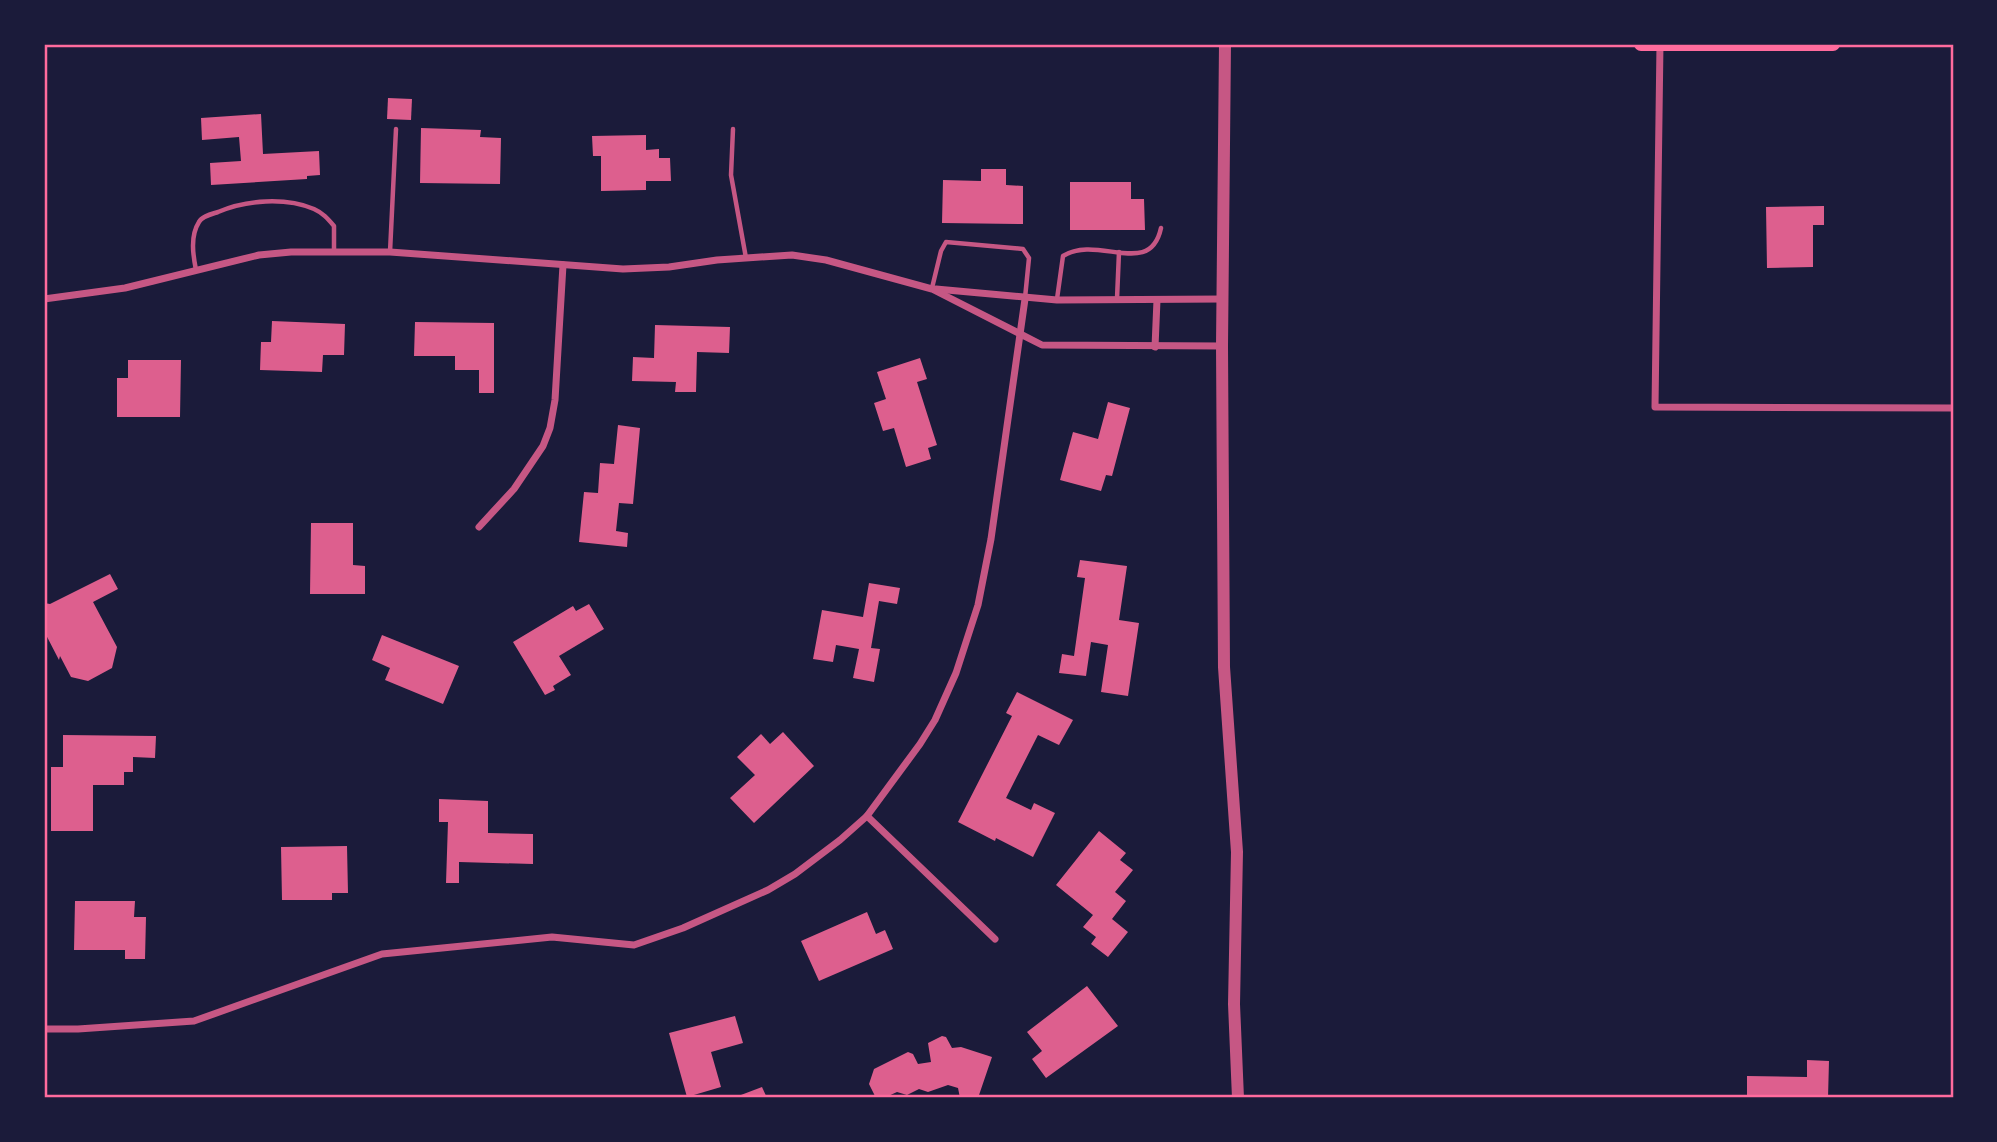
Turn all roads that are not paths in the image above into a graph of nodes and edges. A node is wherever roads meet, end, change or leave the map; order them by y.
1 (1224, 44) edge
2 (1641, 44) edge
3 (1660, 44) edge
4 (1833, 44) edge
5 (396, 129) dead end
6 (733, 129) dead end
7 (1161, 228) dead end
8 (1119, 251) junction
9 (334, 252) junction
10 (390, 252) junction
11 (746, 258) junction
12 (563, 265) junction
13 (196, 271) junction
14 (932, 289) junction
15 (44, 299) edge
16 (1025, 299) junction
17 (1223, 299) junction
18 (1057, 300) junction
19 (1117, 300) junction
20 (1157, 300) junction
21 (1021, 334) junction
22 (1222, 346) junction
23 (1156, 347) junction
24 (1953, 408) edge
25 (479, 527) dead end
26 (867, 816) junction
27 (995, 939) dead end
28 (44, 1029) edge
29 (1238, 1098) edge

1 - 17 street
2 - 3 main road
3 - 4 main road
3 - 24 street
5 - 10 lane
6 - 11 lane
7 - 8 lane
8 - 18 lane
8 - 19 lane
9 - 10 street
9 - 13 street
9 - 13 lane
10 - 12 street
11 - 12 street
11 - 14 street
12 - 25 street
13 - 15 street
14 - 16 street
14 - 16 lane
14 - 21 street
16 - 18 street
16 - 21 street
17 - 20 street
17 - 22 street
18 - 19 street
19 - 20 street
20 - 23 street
21 - 23 street
21 - 26 street
22 - 23 street
22 - 29 street
26 - 27 street
26 - 28 street

